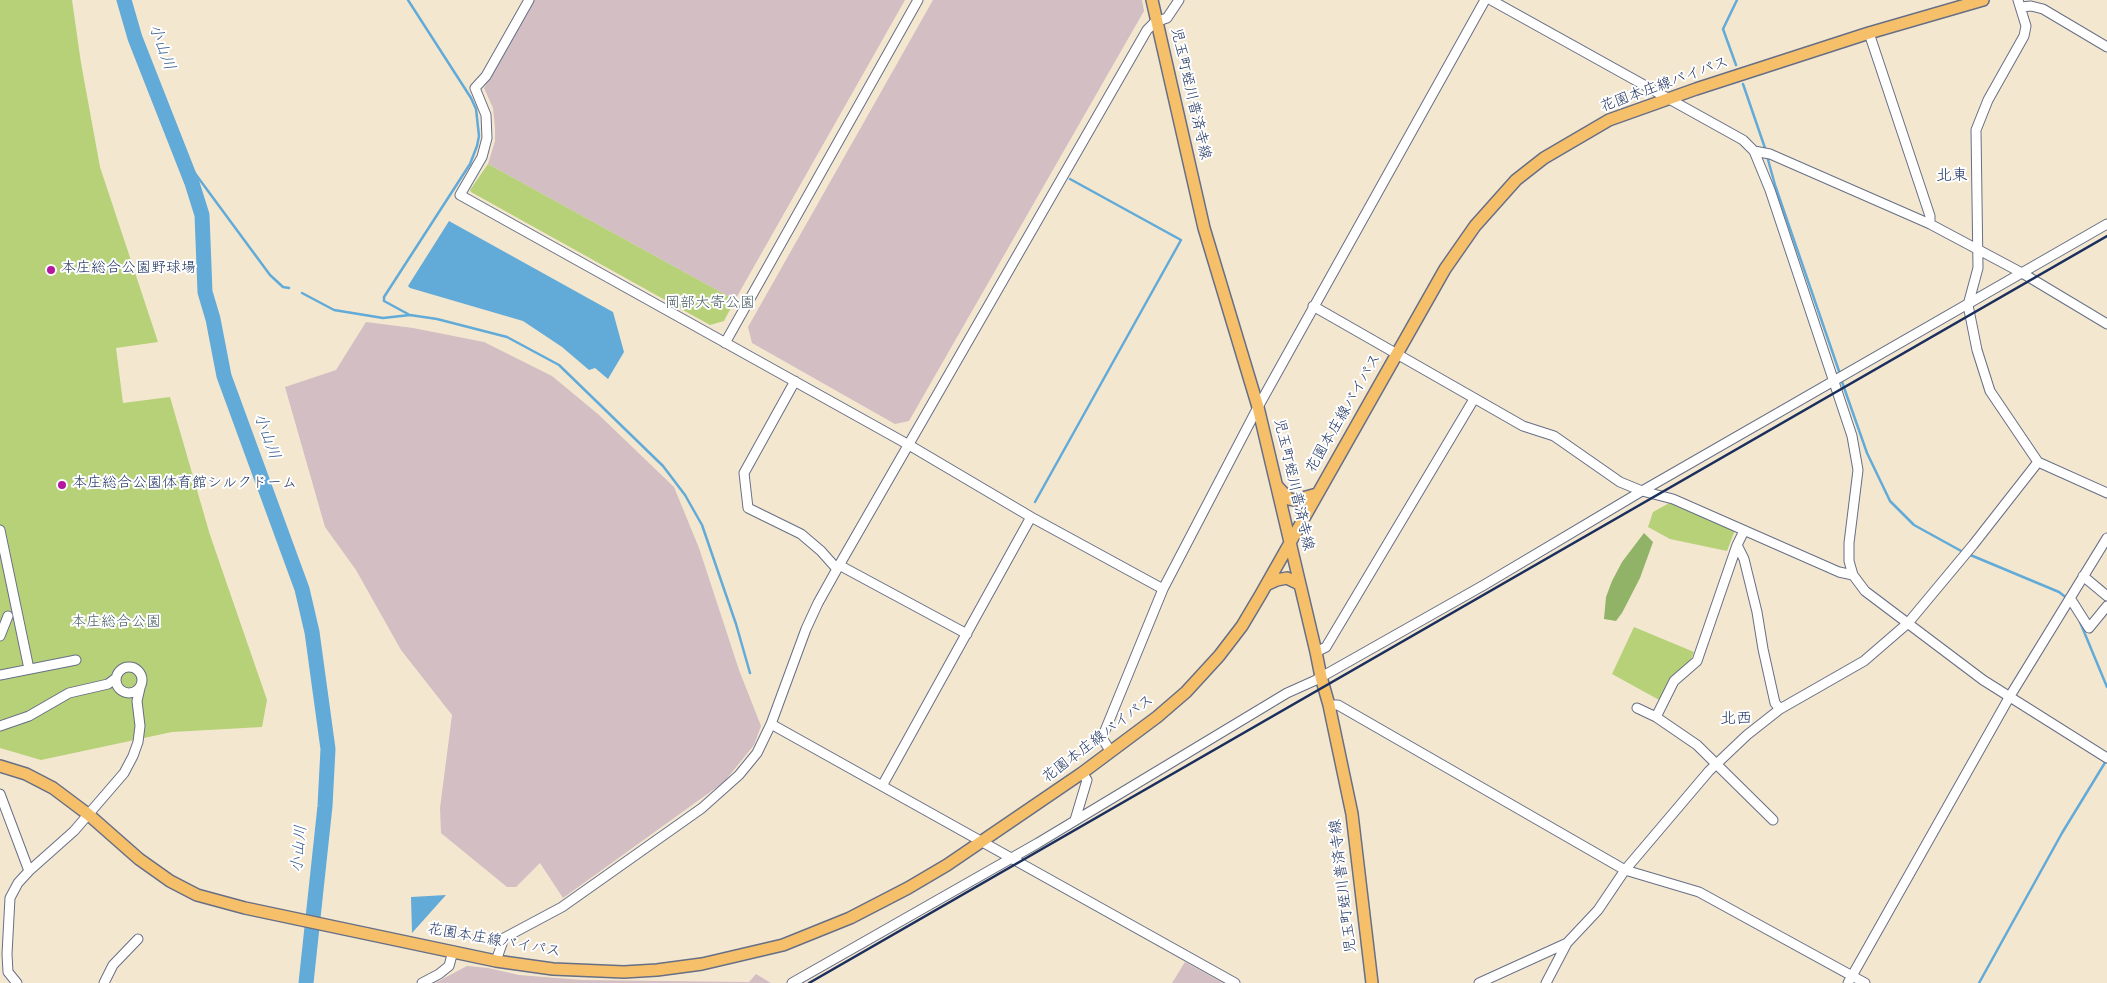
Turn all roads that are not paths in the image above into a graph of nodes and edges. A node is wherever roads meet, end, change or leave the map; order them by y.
1 (529, 0) edge
2 (918, 0) edge
3 (1152, 0) edge
4 (1179, 0) edge
5 (1484, 0) edge
6 (1491, 0) edge
7 (1983, 0) edge
8 (2020, 4) edge
9 (1157, 21) junction
10 (1869, 34) junction
11 (2107, 47) edge
12 (1668, 99) junction
13 (1754, 151) junction
14 (1930, 224) junction
15 (2107, 224) edge
16 (1978, 249) junction
17 (2022, 273) junction
18 (1968, 304) junction
19 (1313, 306) junction
20 (2107, 324) edge
21 (725, 343) junction
22 (1397, 354) junction
23 (795, 381) junction
24 (1834, 381) junction
25 (1474, 399) junction
26 (1258, 407) junction
27 (909, 445) junction
28 (2038, 462) junction
29 (1276, 485) junction
30 (1642, 491) junction
31 (2107, 492) edge
32 (1317, 494) junction
33 (1031, 517) junction
34 (0, 530) edge
35 (1744, 531) junction
36 (2107, 538) edge
37 (1290, 540) junction
38 (1737, 546) junction
39 (838, 567) junction
40 (1853, 576) junction
41 (2083, 576) junction
42 (1299, 584) junction
43 (1266, 585) junction
44 (1163, 589) junction
45 (2107, 596) edge
46 (2070, 598) junction
47 (2107, 606) edge
48 (8, 616) dead end
49 (1908, 623) junction
50 (967, 634) junction
51 (0, 636) edge
52 (1316, 652) junction
53 (76, 660) dead end
54 (29, 669) junction
55 (0, 675) edge
56 (1321, 677) junction
57 (114, 683) junction
58 (140, 688) junction
59 (128, 694) junction
60 (2010, 696) junction
61 (136, 701) junction
62 (1329, 704) junction
63 (1638, 708) dead end
64 (1780, 709) junction
65 (1656, 716) junction
66 (771, 724) junction
67 (0, 726) edge
68 (1111, 752) junction
69 (2107, 758) edge
70 (1717, 763) junction
71 (0, 766) edge
72 (1082, 773) junction
73 (882, 786) junction
74 (0, 794) edge
75 (89, 815) junction
76 (1075, 820) junction
77 (1773, 820) dead end
78 (982, 841) junction
79 (1011, 858) junction
80 (1625, 870) junction
81 (29, 871) junction
82 (138, 939) dead end
83 (1567, 943) junction
84 (454, 951) junction
85 (496, 961) junction
86 (1851, 979) edge
87 (17, 983) edge
88 (104, 983) edge
89 (422, 983) edge
90 (792, 983) edge
91 (1235, 983) edge
92 (1372, 983) edge
93 (1479, 983) edge
94 (1546, 983) edge
95 (1865, 983) edge

1 - 21 street
2 - 21 street
3 - 9 main road, 児玉町蛭川普済寺線
4 - 9 street
5 - 19 street
6 - 12 street
7 - 10 main road, 花園本庄線バイパス
8 - 11 street
8 - 16 street
9 - 26 main road, 児玉町蛭川普済寺線
9 - 27 street
10 - 12 main road, 花園本庄線バイパス
10 - 14 street
12 - 13 street
12 - 22 main road, 花園本庄線バイパス
13 - 14 street
13 - 24 street
14 - 16 street
15 - 17 street
16 - 17 street
16 - 18 street
17 - 18 street
17 - 20 street
18 - 24 street
18 - 28 street
19 - 22 street
19 - 26 street
21 - 23 street
22 - 25 street
22 - 32 main road, 花園本庄線バイパス
23 - 27 street
23 - 39 street
24 - 30 street
24 - 40 street
25 - 30 street
25 - 52 street
26 - 29 main road, 児玉町蛭川普済寺線
26 - 44 street
27 - 33 street
27 - 39 street
28 - 31 street
28 - 49 street
29 - 32 main road
29 - 37 main road, 児玉町蛭川普済寺線
30 - 35 street
30 - 56 street
32 - 37 main road, 花園本庄線バイパス
33 - 44 street
33 - 50 street
34 - 54 street
35 - 38 street
35 - 40 street
36 - 41 street
37 - 42 main road, 児玉町蛭川普済寺線
37 - 43 main road, 花園本庄線バイパス
38 - 64 street
38 - 65 street
39 - 50 street
39 - 66 street
40 - 49 street
41 - 45 street
41 - 46 street
42 - 43 main road
42 - 52 main road, 児玉町蛭川普済寺線
43 - 68 main road, 花園本庄線バイパス
44 - 68 street
46 - 47 street
46 - 60 street
48 - 51 street
49 - 60 street
49 - 64 street
50 - 73 street
52 - 56 main road, 児玉町蛭川普済寺線
53 - 54 street
54 - 55 street
56 - 62 main road, 児玉町蛭川普済寺線
56 - 76 street
57 - 58 street
57 - 59 street
57 - 67 street
58 - 59 street
58 - 61 street
59 - 61 street
60 - 69 street
60 - 86 street
61 - 75 street
62 - 80 street
62 - 92 main road, 児玉町蛭川普済寺線
63 - 65 street
64 - 70 street
65 - 70 street
66 - 73 street
66 - 85 street
68 - 72 main road, 花園本庄線バイパス
70 - 77 street
70 - 80 street
71 - 75 main road, 花園本庄線バイパス
72 - 76 street
72 - 78 main road, 花園本庄線バイパス
73 - 78 street
74 - 81 street
75 - 81 street
75 - 84 main road, 花園本庄線バイパス
76 - 79 street
78 - 79 street
78 - 85 main road, 花園本庄線バイパス
79 - 90 street
79 - 91 street
80 - 83 street
80 - 86 street
81 - 87 street
82 - 88 street
83 - 93 street
83 - 94 street
84 - 85 main road, 花園本庄線バイパス
84 - 89 street
86 - 95 street

